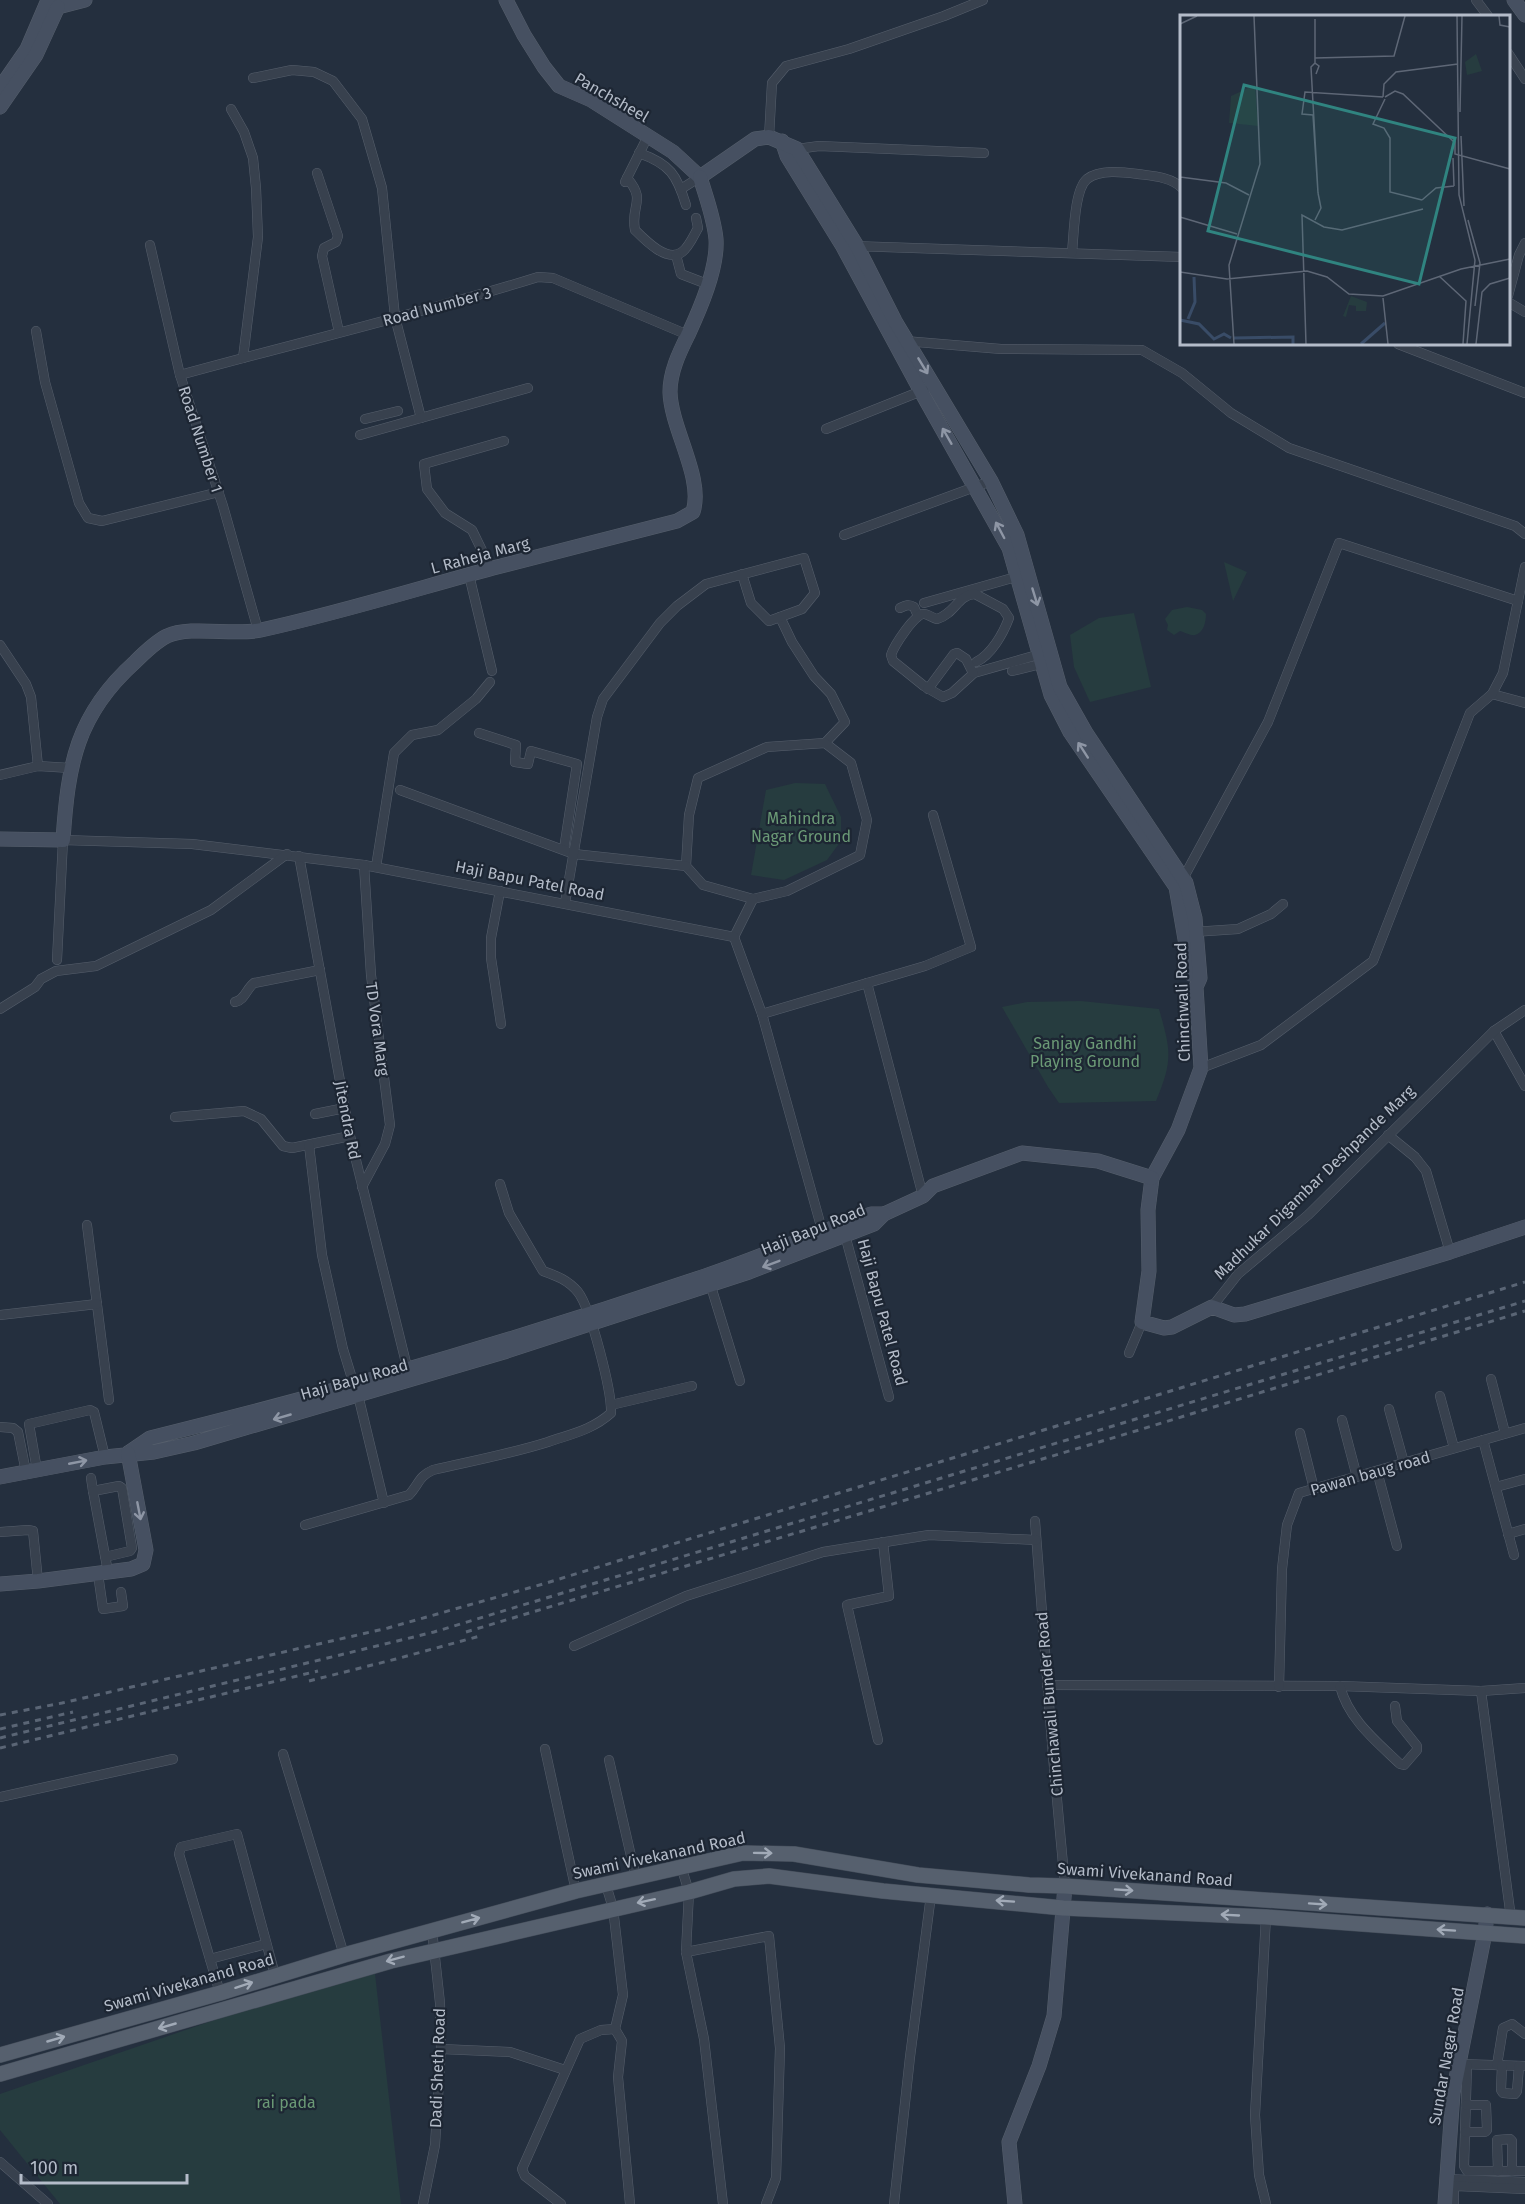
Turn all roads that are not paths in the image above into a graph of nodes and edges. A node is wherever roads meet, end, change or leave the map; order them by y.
1 (85, 0) edge
2 (506, 0) edge
3 (983, 0) edge
4 (1476, 0) edge
5 (1514, 0) edge
6 (51, 2) edge
7 (1487, 15) edge
8 (1525, 15) edge
9 (1510, 55) edge
10 (253, 78) dead end
11 (1525, 79) edge
12 (0, 88) edge
13 (0, 107) edge
14 (231, 109) dead end
15 (648, 136) junction
16 (775, 139) junction
17 (792, 152) junction
18 (639, 153) junction
19 (984, 153) dead end
20 (317, 172) dead end
21 (700, 177) junction
22 (1180, 187) edge
23 (681, 189) junction
24 (686, 206) dead end
25 (696, 218) dead end
26 (1525, 243) edge
27 (150, 245) dead end
28 (842, 245) junction
29 (857, 246) junction
30 (1072, 252) junction
31 (676, 255) junction
32 (1180, 257) edge
33 (707, 284) junction
34 (1510, 292) edge
35 (1510, 303) edge
36 (1525, 312) edge
37 (395, 317) junction
38 (36, 331) dead end
39 (339, 332) junction
40 (688, 335) junction
41 (900, 341) junction
42 (1401, 345) edge
43 (243, 358) junction
44 (180, 375) junction
45 (934, 385) junction
46 (528, 388) dead end
47 (921, 391) junction
48 (1525, 393) edge
49 (398, 411) dead end
50 (380, 416) junction
51 (421, 418) junction
52 (365, 419) dead end
53 (383, 429) junction
54 (826, 429) dead end
55 (360, 435) dead end
56 (504, 441) dead end
57 (991, 481) junction
58 (976, 486) junction
59 (219, 492) junction
60 (1525, 534) edge
61 (844, 535) dead end
62 (1525, 567) edge
63 (491, 569) junction
64 (742, 574) junction
65 (1022, 575) junction
66 (469, 576) junction
67 (1518, 601) junction
68 (924, 603) dead end
69 (900, 608) dead end
70 (918, 616) junction
71 (780, 617) junction
72 (258, 630) junction
73 (0, 645) edge
74 (1046, 657) junction
75 (976, 662) dead end
76 (492, 671) dead end
77 (1012, 671) dead end
78 (973, 673) junction
79 (490, 682) dead end
80 (928, 688) junction
81 (1492, 694) junction
82 (1525, 703) edge
83 (479, 733) dead end
84 (825, 743) junction
85 (38, 766) junction
86 (70, 768) junction
87 (0, 775) edge
88 (1107, 776) junction
89 (400, 790) dead end
90 (933, 815) dead end
91 (0, 839) edge
92 (63, 840) junction
93 (564, 849) junction
94 (288, 854) junction
95 (574, 854) junction
96 (299, 856) junction
97 (364, 865) junction
98 (686, 866) junction
99 (376, 867) junction
100 (1179, 881) junction
101 (500, 891) junction
102 (753, 899) junction
103 (565, 903) junction
104 (1283, 904) dead end
105 (1190, 933) junction
106 (734, 936) junction
107 (57, 960) dead end
108 (320, 970) junction
109 (867, 983) junction
110 (235, 1002) dead end
111 (0, 1009) edge
112 (1525, 1010) edge
113 (762, 1014) junction
114 (501, 1024) dead end
115 (1494, 1031) junction
116 (1201, 1068) junction
117 (1525, 1086) edge
118 (345, 1108) junction
119 (315, 1114) dead end
120 (175, 1117) dead end
121 (1388, 1135) junction
122 (350, 1136) junction
123 (309, 1144) junction
124 (1152, 1178) junction
125 (500, 1184) dead end
126 (362, 1187) junction
127 (923, 1196) junction
128 (863, 1223) junction
129 (87, 1225) dead end
130 (1525, 1227) edge
131 (845, 1235) junction
132 (824, 1237) junction
133 (1450, 1252) junction
134 (709, 1280) junction
135 (97, 1304) junction
136 (1212, 1307) junction
137 (0, 1315) edge
138 (589, 1320) junction
139 (1142, 1322) junction
140 (1129, 1353) dead end
141 (409, 1375) junction
142 (1491, 1379) dead end
143 (740, 1381) dead end
144 (692, 1386) dead end
145 (360, 1389) junction
146 (1440, 1396) dead end
147 (889, 1397) dead end
148 (109, 1400) dead end
149 (612, 1405) junction
150 (1389, 1409) dead end
151 (1342, 1420) dead end
152 (230, 1425) junction
153 (0, 1427) edge
154 (190, 1428) junction
155 (1525, 1428) edge
156 (1300, 1433) dead end
157 (1505, 1433) junction
158 (1484, 1440) junction
159 (194, 1443) junction
160 (1454, 1448) junction
161 (128, 1453) junction
162 (105, 1457) junction
163 (1404, 1463) junction
164 (31, 1471) junction
165 (1377, 1471) junction
166 (0, 1477) edge
167 (1357, 1477) junction
168 (91, 1478) dead end
169 (1525, 1479) edge
170 (1496, 1487) junction
171 (1314, 1489) junction
172 (93, 1491) junction
173 (384, 1503) junction
174 (1035, 1521) dead end
175 (305, 1525) dead end
176 (1525, 1529) edge
177 (0, 1532) edge
178 (1508, 1534) junction
179 (1036, 1540) junction
180 (883, 1542) junction
181 (1397, 1546) dead end
182 (1514, 1555) dead end
183 (105, 1557) junction
184 (103, 1573) junction
185 (38, 1581) junction
186 (0, 1584) edge
187 (121, 1592) dead end
188 (574, 1646) dead end
189 (1047, 1685) junction
190 (1340, 1686) junction
191 (1280, 1687) junction
192 (1525, 1688) edge
193 (1481, 1691) junction
194 (1395, 1706) dead end
195 (878, 1740) dead end
196 (545, 1749) dead end
197 (283, 1754) dead end
198 (173, 1759) dead end
199 (609, 1760) dead end
200 (0, 1797) edge
201 (681, 1866) junction
202 (636, 1878) junction
203 (606, 1885) junction
204 (1065, 1886) junction
205 (576, 1891) junction
206 (689, 1892) junction
207 (931, 1895) junction
208 (613, 1908) junction
209 (1063, 1908) junction
210 (1487, 1914) junction
211 (1266, 1917) junction
212 (1518, 1918) edge
213 (432, 1930) junction
214 (1485, 1933) junction
215 (1525, 1936) edge
216 (266, 1944) junction
217 (435, 1949) junction
218 (686, 1952) junction
219 (344, 1955) junction
220 (210, 1959) junction
221 (275, 1975) junction
222 (220, 1993) junction
223 (615, 2029) junction
224 (1525, 2034) edge
225 (441, 2049) junction
226 (0, 2055) edge
227 (1462, 2064) junction
228 (1499, 2065) junction
229 (1522, 2066) edge
230 (565, 2070) junction
231 (0, 2074) edge
232 (1466, 2105) junction
233 (1465, 2132) junction
234 (1, 2167) edge
235 (1498, 2171) junction
236 (1512, 2171) junction
237 (1525, 2171) edge
238 (1445, 2179) junction
239 (1525, 2182) edge
240 (1525, 2189) edge
241 (48, 2204) edge
242 (423, 2204) edge
243 (561, 2204) edge
244 (630, 2204) edge
245 (723, 2204) edge
246 (766, 2204) edge
247 (894, 2204) edge
248 (1015, 2204) edge
249 (1266, 2204) edge
250 (1445, 2204) edge
251 (1454, 2204) edge

1 - 6 street
2 - 15 street, Panchsheel
3 - 16 street
4 - 7 street
5 - 8 street
6 - 12 street
6 - 13 street
9 - 11 street
10 - 37 street
14 - 43 street
15 - 18 street
15 - 21 street, Panchsheel
16 - 17 street
16 - 21 street
17 - 19 street
17 - 28 street
17 - 29 street
18 - 23 street
18 - 31 street
20 - 39 street
21 - 23 street
21 - 33 street, L Raheja Marg
22 - 30 street
23 - 24 street
25 - 31 street
26 - 34 street
27 - 44 street, Road Number 1
28 - 29 street
28 - 41 street
29 - 30 street
29 - 41 street
30 - 32 street
31 - 33 street
33 - 40 street, L Raheja Marg
35 - 36 street
37 - 39 street, Road Number 3
37 - 40 street, Road Number 3
37 - 51 street
38 - 59 street
39 - 43 street, Road Number 3
40 - 63 street, L Raheja Marg
41 -> 45 street
41 - 47 street
41 - 60 street
42 - 48 street
43 - 44 street, Road Number 3
44 - 59 street, Road Number 1
45 - 47 street
45 - 57 street
46 - 51 street
47 - 54 street
58 -> 47 street
49 - 50 street
50 - 52 street
50 - 53 street
51 - 53 street
53 - 55 street
56 - 63 street
57 - 58 street
57 - 65 street
58 - 61 street
65 -> 58 street
59 - 72 street, Road Number 1
62 - 67 street
63 - 66 street, L Raheja Marg
64 - 71 street
64 - 71 street
64 - 95 street
65 - 68 street
65 - 74 street
66 - 72 street, L Raheja Marg
66 - 76 street
67 - 81 street
67 - 100 street
69 - 70 street
70 - 75 street
70 - 80 street
71 - 84 street
72 - 86 street, L Raheja Marg
73 - 85 street
74 - 77 street
74 - 78 street
74 - 88 street, Chinchwali Road
88 -> 74 street
78 - 80 street
78 - 80 street
79 - 99 street
81 - 82 street
81 - 116 street
83 - 93 street
84 - 98 street
84 - 102 street
85 - 86 street
85 - 87 street
86 - 92 street, L Raheja Marg
88 - 100 street, Chinchwali Road
89 - 93 street
90 - 109 street
91 - 92 street, Haji Bapu Patel Road
92 - 94 street, Haji Bapu Patel Road
92 - 107 street
93 - 95 street
94 - 96 street, Haji Bapu Patel Road
94 - 111 street
95 - 98 street
95 - 103 street
96 - 97 street, Haji Bapu Patel Road
96 - 108 street, Jitendra Rd
97 - 99 street, Haji Bapu Patel Road
97 - 126 street, TD Vora Marg
98 - 102 street
99 - 101 street, Haji Bapu Patel Road
100 - 105 street, Chinchwali Road
101 - 103 street, Haji Bapu Patel Road
101 - 114 street
102 - 106 street
103 - 106 street, Haji Bapu Patel Road
104 - 105 street
105 - 116 street, Chinchwali Road
106 - 113 street
108 - 110 street
108 - 118 street, Jitendra Rd
109 - 113 street
109 - 127 street
112 - 115 street, Madhukar Digambar Deshpande Marg
113 - 132 street
115 - 117 street
115 - 121 street, Madhukar Digambar Deshpande Marg
116 - 124 street, Chinchwali Road
118 - 119 street
118 - 122 street, Jitendra Rd
120 - 123 street
121 - 133 street
121 - 136 street, Madhukar Digambar Deshpande Marg
122 - 123 street
122 - 126 street, Jitendra Rd
123 - 145 street
124 - 127 street, Haji Bapu Road
124 - 139 street, Chinchwali Road
125 - 138 street
126 - 141 street, Jitendra Rd
127 - 128 street, Haji Bapu Road
128 - 131 street, Haji Bapu Road
128 - 132 street, Haji Bapu Road
129 - 135 street
130 - 133 street
131 - 132 street, Haji Bapu Road
131 - 147 street, Haji Bapu Patel Road
132 - 134 street, Haji Bapu Road
133 - 136 street
134 - 138 street, Haji Bapu Road
134 - 143 street
135 - 137 street
135 - 148 street
136 - 139 street
138 - 141 street, Haji Bapu Road
138 - 149 street
139 - 140 street
141 - 145 street, Haji Bapu Road
142 - 157 street
144 - 149 street
145 - 152 street, Haji Bapu Road
145 - 173 street
146 - 160 street
149 - 173 street
150 - 163 street
151 - 167 street
152 - 154 street, Haji Bapu Road
152 - 159 street, Haji Bapu Road
153 - 164 street
154 - 159 street
154 - 161 street, Haji Bapu Road
155 - 157 street, Pawan baug road
156 - 171 street
157 - 158 street, Pawan baug road
158 - 160 street, Pawan baug road
158 - 170 street
159 - 161 street, Haji Bapu Road
160 - 163 street, Pawan baug road
161 - 162 street
161 -> 184 street
164 -> 162 street
162 - 164 street
163 - 165 street, Pawan baug road
164 - 166 street
165 - 167 street, Pawan baug road
165 - 181 street
167 - 171 street, Pawan baug road
168 - 172 street
169 - 170 street
170 - 178 street
171 - 191 street, Pawan baug road
172 - 183 street
172 - 183 street
173 - 175 street
174 - 179 street, Chinchawali Bunder Road
176 - 178 street
177 - 185 street
178 - 182 street
179 - 180 street
179 - 189 street, Chinchawali Bunder Road
180 - 188 street
180 - 195 street
183 - 184 street
184 - 185 street
184 - 187 street
185 - 186 street
189 - 191 street
189 - 204 street, Chinchawali Bunder Road
190 - 191 street
190 - 193 street
190 - 194 street
192 - 193 street
193 - 212 street
196 - 205 street
197 - 219 street
198 - 200 street
199 - 202 street
201 - 202 main road, Swami Vivekanand Road
201 -> 204 main road, Swami Vivekanand Road
201 - 206 street
202 - 203 main road, Swami Vivekanand Road
203 - 205 main road, Swami Vivekanand Road
203 - 208 street
204 - 209 street
204 -> 210 main road, Swami Vivekanand Road
213 -> 205 main road, Swami Vivekanand Road
206 - 207 main road
206 -> 208 main road
206 - 218 street
209 -> 207 main road
207 - 247 street
208 - 217 main road
208 - 223 street
211 -> 209 main road
209 - 248 street
210 - 212 main road, Swami Vivekanand Road
210 - 214 street, Sundar Nagar Road
214 -> 211 main road
211 - 249 street
213 - 217 street, Dadi Sheth Road
213 - 219 main road, Swami Vivekanand Road
214 - 215 main road
214 - 227 street, Sundar Nagar Road
216 - 220 street
216 - 220 street
216 - 221 street
217 - 225 street, Dadi Sheth Road
217 -> 231 main road
218 - 245 street
218 - 246 street
219 - 221 main road, Swami Vivekanand Road
220 - 222 street
222 -> 221 main road, Swami Vivekanand Road
226 -> 222 main road, Swami Vivekanand Road
223 - 230 street
223 - 244 street
224 - 228 street
225 - 230 street
225 - 242 street, Dadi Sheth Road
227 - 228 street
227 - 232 street
227 - 238 street, Sundar Nagar Road
228 - 229 street
228 - 229 street
230 - 243 street
232 - 233 street
232 - 233 street
233 - 235 street
234 - 241 street
235 - 236 street
235 - 236 street
236 - 237 street
238 - 239 street
238 - 250 street, Sundar Nagar Road
240 - 251 street

